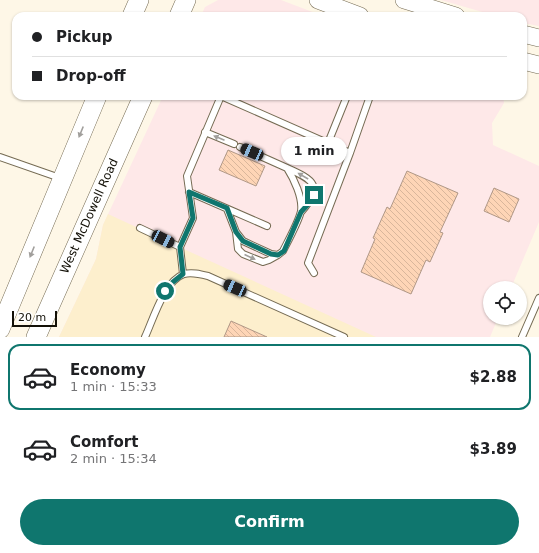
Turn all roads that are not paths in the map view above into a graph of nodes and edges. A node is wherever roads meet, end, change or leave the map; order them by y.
1 (139, 0) edge
2 (186, 0) edge
3 (318, 0) edge
4 (404, 0) edge
5 (134, 12) edge
6 (181, 12) edge
7 (350, 12) edge
8 (443, 12) edge
9 (527, 35) edge
10 (539, 38) edge
11 (527, 62) edge
12 (539, 65) edge
13 (95, 100) edge
14 (141, 100) edge
15 (219, 100) edge
16 (230, 100) edge
17 (345, 100) edge
18 (369, 100) edge
19 (205, 132) junction
20 (328, 143) junction
21 (234, 144) dead end
22 (240, 147) dead end
23 (350, 153) junction
24 (0, 157) edge
25 (287, 168) junction
26 (62, 178) junction
27 (189, 192) junction
28 (227, 208) junction
29 (301, 212) junction
30 (267, 226) dead end
31 (140, 228) dead end
32 (236, 232) junction
33 (180, 247) junction
34 (278, 255) junction
35 (314, 273) dead end
36 (183, 274) junction
37 (539, 298) edge
38 (0, 329) edge
39 (36, 337) edge
40 (145, 337) edge
41 (344, 337) edge
42 (522, 337) edge

1 - 5 main road
2 - 6 main road
3 - 7 main road
4 - 8 main road
9 - 10 main road
11 - 12 main road
13 -> 26 main road
14 - 39 main road, West McDowell Road
15 - 19 lane
16 - 20 lane
17 - 20 lane
18 - 23 lane
21 -> 19 lane
19 - 27 lane
20 - 23 lane
22 - 25 lane
23 - 35 lane
24 - 26 lane
25 - 29 lane
29 -> 25 lane
26 -> 38 main road
27 - 28 lane
27 - 33 lane
28 - 30 lane
28 - 32 lane
29 - 34 lane
31 - 33 lane
32 - 34 lane
32 -> 34 lane
33 - 36 lane
36 - 40 lane
36 - 41 lane
37 - 42 lane

